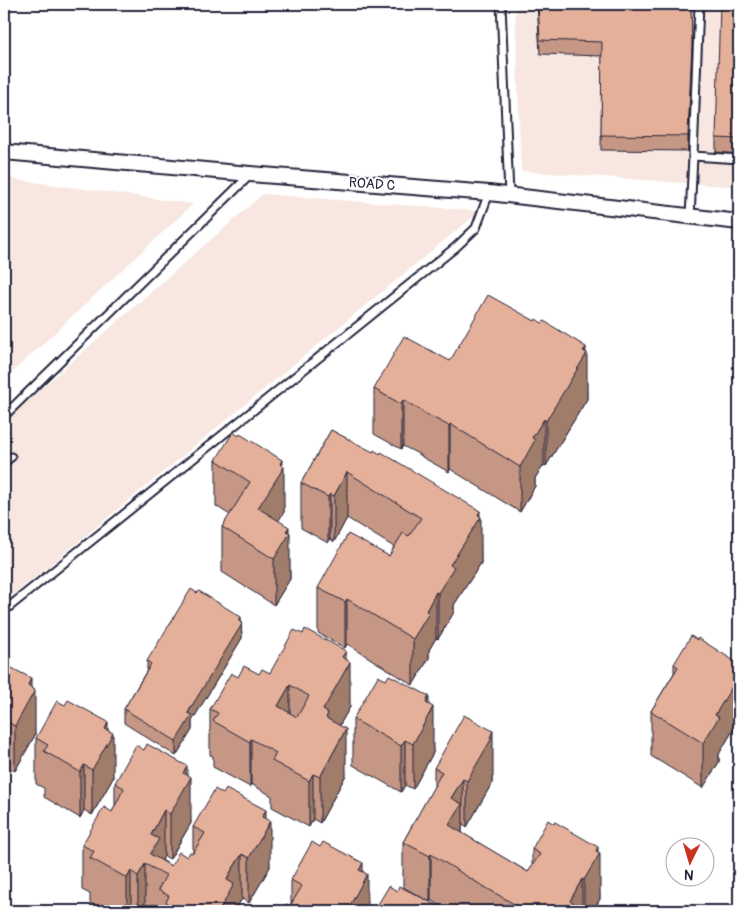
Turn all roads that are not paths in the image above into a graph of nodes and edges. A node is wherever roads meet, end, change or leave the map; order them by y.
1 (501, 4) edge
2 (699, 4) edge
3 (4, 152) edge
4 (693, 156) junction
5 (739, 159) edge
6 (250, 174) junction
7 (489, 193) junction
8 (510, 195) junction
9 (690, 217) junction
10 (739, 222) edge
11 (4, 416) edge
12 (11, 457) dead end
13 (4, 462) edge
14 (4, 611) edge

1 - 8 lane
2 - 4 lane
3 - 6 street, ROAD C
4 - 5 lane
4 - 9 lane
6 - 7 street, ROAD C
6 - 11 lane
7 - 8 street, ROAD C
7 - 14 lane
8 - 9 street, ROAD C
9 - 10 street, ROAD C
12 - 13 lane

